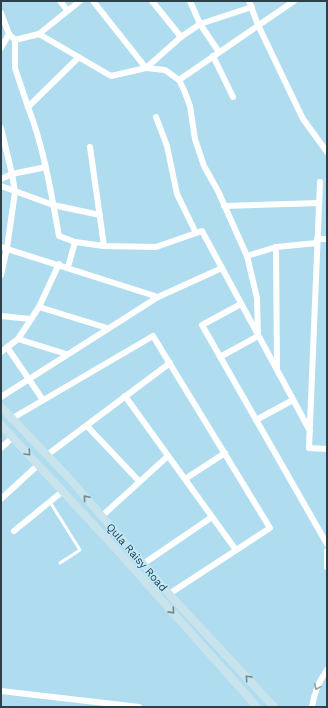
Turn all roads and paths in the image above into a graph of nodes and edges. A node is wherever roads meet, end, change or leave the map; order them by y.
1 (60, 1) edge
2 (80, 1) edge
3 (93, 1) edge
4 (152, 1) edge
5 (190, 1) edge
6 (294, 1) edge
7 (251, 4) edge
8 (68, 11) junction
9 (1, 13) edge
10 (3, 21) edge
11 (200, 24) junction
12 (258, 25) junction
13 (10, 34) junction
14 (39, 34) junction
15 (181, 37) junction
16 (15, 40) junction
17 (1, 48) edge
18 (220, 52) junction
19 (213, 56) junction
20 (79, 57) junction
21 (146, 68) junction
22 (179, 80) junction
23 (233, 97) dead end
24 (28, 106) junction
25 (156, 116) dead end
26 (1, 128) edge
27 (90, 147) dead end
28 (327, 152) edge
29 (46, 167) junction
30 (12, 174) junction
31 (1, 179) edge
32 (320, 182) dead end
33 (1, 186) edge
34 (15, 192) junction
35 (319, 203) junction
36 (53, 205) junction
37 (224, 206) junction
38 (100, 215) junction
39 (196, 233) junction
40 (327, 239) edge
41 (317, 241) junction
42 (75, 242) junction
43 (104, 246) junction
44 (4, 247) edge
45 (276, 247) junction
46 (3, 256) edge
47 (247, 256) junction
48 (59, 264) junction
49 (68, 267) junction
50 (222, 268) junction
51 (1, 275) edge
52 (158, 296) junction
53 (241, 304) junction
54 (40, 307) junction
55 (1, 316) edge
56 (31, 319) junction
57 (107, 328) junction
58 (258, 336) junction
59 (18, 339) junction
60 (7, 347) junction
61 (1, 352) edge
62 (66, 354) junction
63 (220, 357) junction
64 (170, 363) junction
65 (277, 370) junction
66 (29, 379) junction
67 (125, 396) junction
68 (1, 397) edge
69 (43, 400) junction
70 (293, 400) junction
71 (1, 407) edge
72 (11, 419) junction
73 (256, 420) junction
74 (1, 425) edge
75 (87, 426) junction
76 (310, 431) junction
77 (13, 437) junction
78 (1, 448) edge
79 (327, 449) edge
80 (225, 453) junction
81 (47, 455) junction
82 (168, 456) junction
83 (38, 464) junction
84 (185, 479) junction
85 (139, 481) junction
86 (63, 492) junction
87 (1, 498) edge
88 (50, 502) junction
89 (102, 516) junction
90 (212, 517) junction
91 (14, 531) dead end
92 (126, 544) junction
93 (327, 544) edge
94 (236, 550) junction
95 (118, 551) junction
96 (327, 551) edge
97 (60, 563) dead end
98 (143, 564) junction
99 (327, 567) edge
100 (170, 594) junction
101 (327, 670) edge
102 (1, 691) edge
103 (139, 707) edge
104 (257, 707) edge
105 (274, 707) edge
106 (312, 707) edge

1 - 8 street
2 - 8 street
3 - 21 street
4 - 15 street
5 - 11 street
6 - 12 street
7 - 11 street
7 - 12 street
8 - 14 street
9 - 10 street
10 - 13 street
11 - 15 street
11 - 18 street
12 - 18 street
12 - 28 street
13 - 16 street
13 - 17 street
14 - 16 street
14 - 20 street
15 - 21 street
16 - 24 street
18 - 19 street
19 - 22 street
19 - 23 street
20 - 21 street
20 - 24 street
21 - 22 street
22 - 37 street
24 - 29 street
25 - 39 street
26 - 30 street
27 - 38 street
29 - 30 street
29 - 36 street
30 - 31 street
30 - 34 street
32 - 35 street
33 - 34 street
34 - 36 street
34 - 44 street
35 - 37 street
35 - 41 street
36 - 38 street
36 - 42 street
37 - 47 street
38 - 43 street
39 - 43 street
39 - 50 street
40 - 41 street
41 - 45 street
41 - 76 street
42 - 43 street
42 - 49 street
44 - 46 street
44 - 48 street
45 - 47 street
45 - 65 street
46 - 51 street
47 - 58 street
48 - 49 street
48 - 54 street
49 - 52 street
50 - 52 street
50 - 53 street
52 - 57 street
53 - 58 street
53 - 63 street
54 - 56 street
54 - 57 street
55 - 56 street
56 - 59 street
57 - 62 street
58 - 63 street
58 - 65 street
59 - 60 street
59 - 62 street
60 - 61 street
60 - 66 street
62 - 66 street
63 - 73 street
64 - 67 street
64 - 69 street
64 - 80 street
65 - 70 street
66 - 68 street
66 - 69 street
67 - 75 street
67 - 82 street
69 - 72 street
70 - 73 street
70 - 76 street
71 - 72 main road, Qula Raisy Road
72 - 81 main road, Qula Raisy Road
73 - 93 street
74 - 77 main road, Qula Raisy Road
75 - 81 street
75 - 85 street
76 - 79 street
77 - 78 street
77 -> 83 main road, Qula Raisy Road
80 - 84 street
80 - 94 street
89 -> 81 main road, Qula Raisy Road
82 - 84 street
82 - 85 street
83 - 86 main road, Qula Raisy Road
83 - 87 street
84 - 90 street
85 - 89 street
86 - 88 street
86 - 95 main road, Qula Raisy Road
88 - 91 street
88 - 97 lane
89 - 92 main road, Qula Raisy Road
90 - 94 street
90 - 98 street
92 - 95 main road
92 - 98 main road, Qula Raisy Road
94 - 100 street
95 -> 104 main road, Qula Raisy Road
96 - 99 street
98 - 100 main road, Qula Raisy Road
105 -> 100 main road, Qula Raisy Road
101 -> 106 street
102 - 103 street

